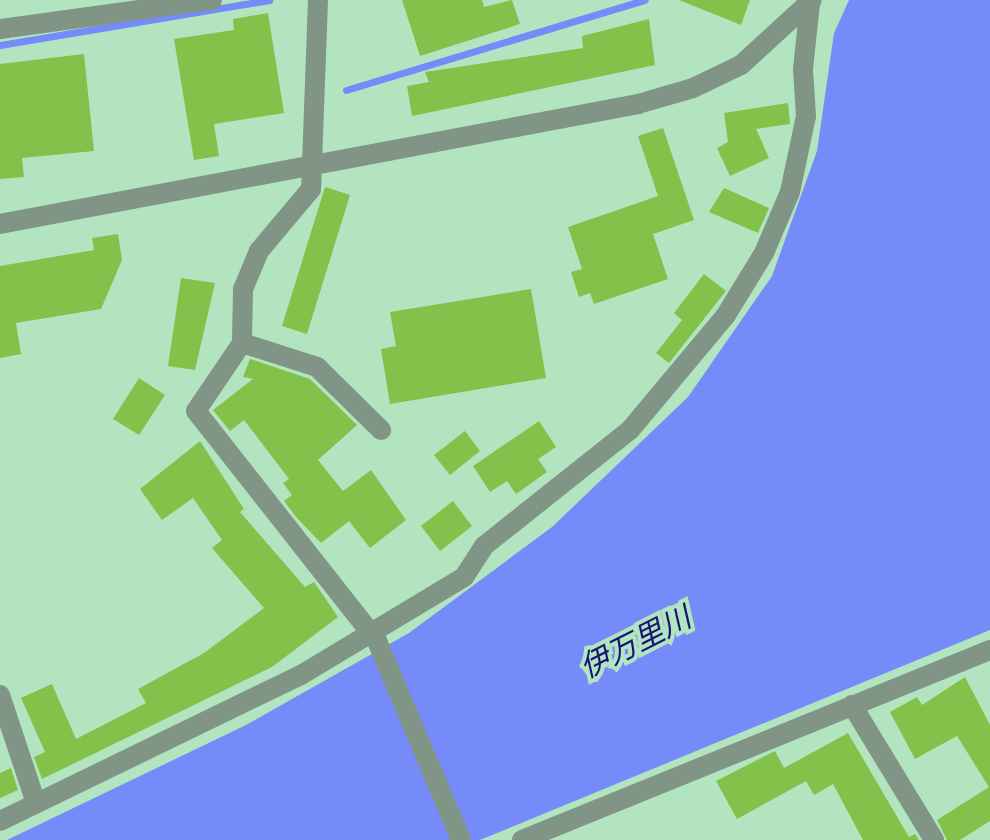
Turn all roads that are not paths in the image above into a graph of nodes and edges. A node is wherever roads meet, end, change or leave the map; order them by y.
1 (212, 0) edge
2 (318, 0) edge
3 (811, 1) edge
4 (147, 6) edge
5 (0, 29) edge
6 (310, 164) junction
7 (0, 224) edge
8 (242, 343) junction
9 (381, 430) dead end
10 (373, 637) junction
11 (990, 650) edge
12 (0, 695) edge
13 (852, 705) junction
14 (9, 758) edge
15 (36, 803) junction
16 (0, 821) edge
17 (461, 840) edge
18 (522, 840) edge
19 (934, 840) edge

1 - 4 street
2 - 6 street
3 - 6 street
3 - 10 street
4 - 5 street
6 - 7 street
6 - 8 street
8 - 9 street
8 - 10 street
10 - 15 street
10 - 17 street
11 - 13 street
12 - 14 street
13 - 18 street
13 - 19 street
14 - 15 street
15 - 16 street

